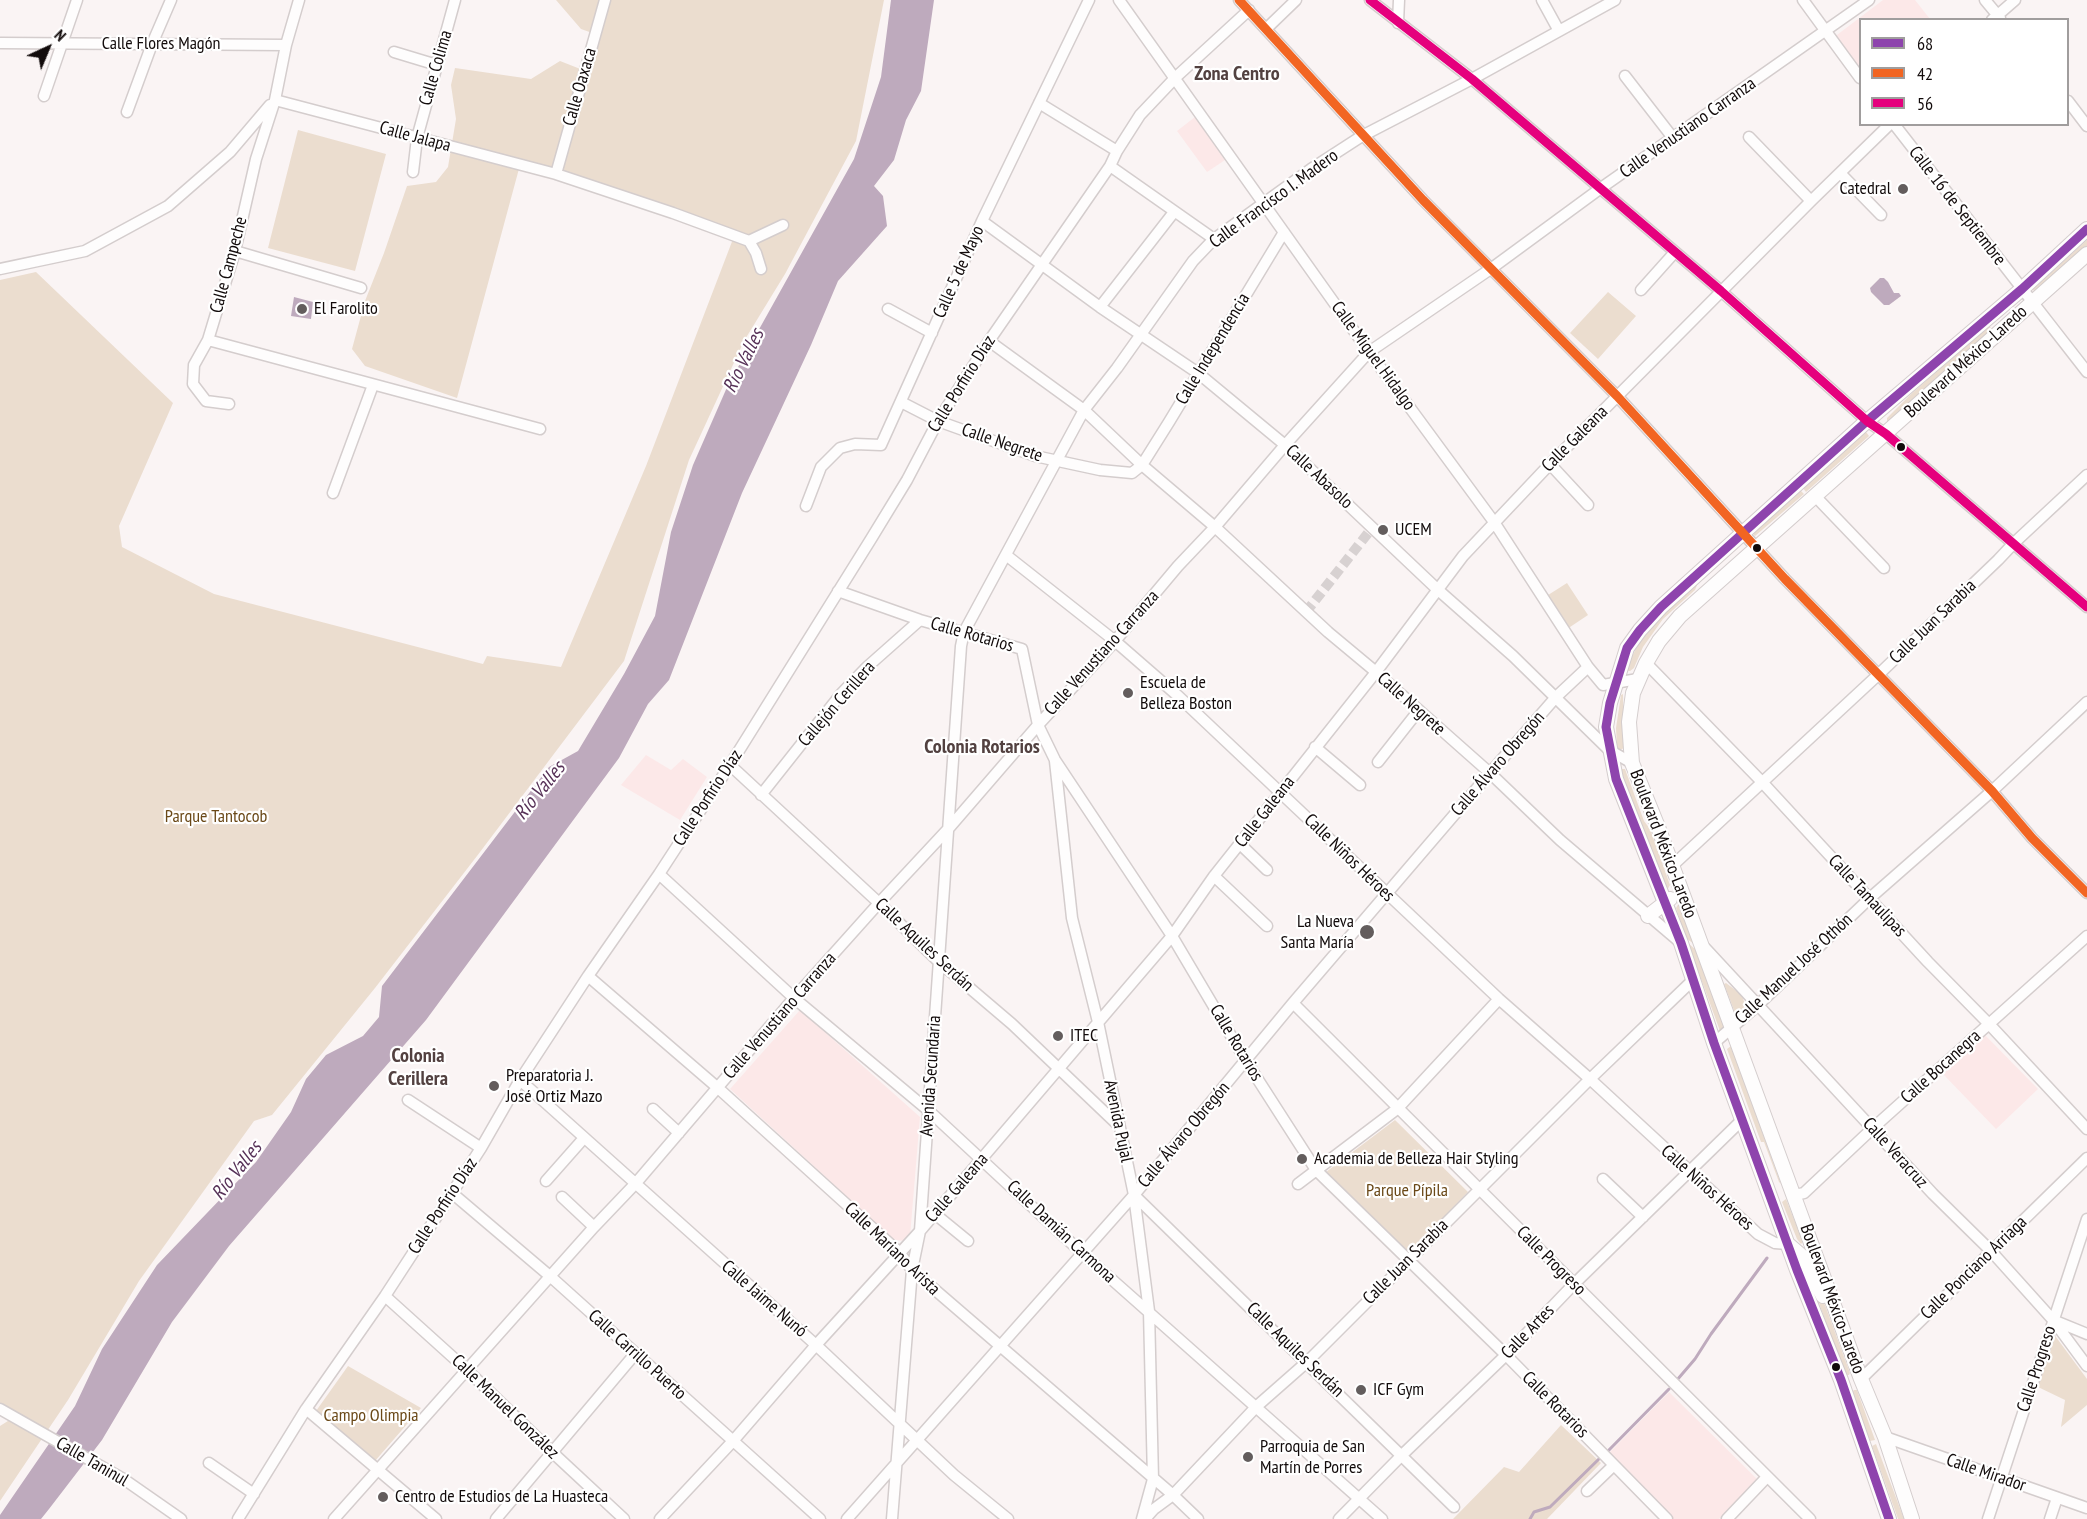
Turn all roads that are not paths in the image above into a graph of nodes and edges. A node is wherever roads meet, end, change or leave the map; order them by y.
1 (77, 0) edge
2 (171, 0) edge
3 (299, 0) edge
4 (455, 0) edge
5 (605, 0) edge
6 (1089, 0) edge
7 (1119, 0) edge
8 (1239, 0) edge
9 (1296, 0) edge
10 (1370, 0) edge
11 (1399, 0) edge
12 (1542, 0) edge
13 (1615, 0) edge
14 (1803, 0) edge
15 (1869, 0) edge
16 (1985, 0) edge
17 (2015, 0) edge
18 (1249, 10) junction
19 (1997, 18) edge
20 (1398, 23) junction
21 (1266, 29) junction
22 (1826, 30) junction
23 (1559, 31) junction
24 (0, 43) edge
25 (61, 44) junction
26 (152, 44) junction
27 (286, 45) junction
28 (394, 52) dead end
29 (437, 65) junction
30 (1626, 76) dead end
31 (1176, 77) junction
32 (1859, 77) edge
33 (1472, 80) junction
34 (44, 96) dead end
35 (275, 100) junction
36 (1039, 103) junction
37 (2069, 104) edge
38 (128, 112) dead end
39 (1890, 126) edge
40 (1894, 126) edge
41 (2087, 126) edge
42 (1362, 136) junction
43 (1749, 137) dead end
44 (417, 138) junction
45 (1673, 138) junction
46 (1117, 151) junction
47 (1110, 166) junction
48 (413, 172) dead end
49 (1840, 173) junction
50 (556, 174) junction
51 (1601, 188) junction
52 (1811, 201) junction
53 (1264, 202) junction
54 (1174, 212) junction
55 (1881, 215) dead end
56 (982, 221) junction
57 (783, 225) dead end
58 (2087, 229) edge
59 (1284, 232) junction
60 (1214, 239) junction
61 (749, 241) junction
62 (235, 251) junction
63 (1675, 252) junction
64 (2087, 254) edge
65 (1043, 264) junction
66 (1492, 268) junction
67 (0, 269) edge
68 (760, 269) dead end
69 (361, 288) dead end
70 (2022, 289) junction
71 (1641, 290) dead end
72 (1721, 291) junction
73 (2033, 302) junction
74 (1100, 307) junction
75 (888, 309) dead end
76 (932, 333) junction
77 (1140, 335) junction
78 (208, 340) junction
79 (989, 341) junction
80 (1369, 352) junction
81 (2087, 372) edge
82 (1198, 373) junction
83 (373, 385) junction
84 (1617, 396) junction
85 (901, 402) junction
86 (230, 404) dead end
87 (1084, 410) junction
88 (939, 421) junction
89 (1867, 421) junction
90 (540, 429) dead end
91 (1886, 434) junction
92 (1285, 445) junction
93 (1057, 462) junction
94 (1550, 464) junction
95 (1142, 465) junction
96 (2087, 475) edge
97 (333, 493) dead end
98 (1815, 496) junction
99 (1588, 505) dead end
100 (806, 506) dead end
101 (1494, 522) junction
102 (1215, 528) junction
103 (1743, 534) junction
104 (2013, 543) junction
105 (1757, 548) junction
106 (1006, 555) junction
107 (1884, 568) dead end
108 (1437, 589) junction
109 (838, 591) junction
110 (2087, 607) edge
111 (920, 620) junction
112 (964, 632) junction
113 (1115, 641) junction
114 (1646, 663) junction
115 (1588, 667) junction
116 (1376, 672) junction
117 (1879, 674) junction
118 (1638, 679) junction
119 (1615, 684) junction
120 (1556, 697) junction
121 (2087, 702) edge
122 (1419, 710) junction
123 (1038, 725) junction
124 (1315, 747) junction
125 (1609, 750) junction
126 (1055, 760) junction
127 (1378, 762) dead end
128 (1632, 763) junction
129 (730, 765) junction
130 (1490, 773) junction
131 (1762, 782) junction
132 (1360, 785) dead end
133 (1992, 791) junction
134 (1281, 793) junction
135 (761, 795) junction
136 (949, 828) junction
137 (1240, 843) junction
138 (1672, 866) junction
139 (1267, 870) dead end
140 (659, 874) junction
141 (1214, 876) junction
142 (1680, 889) junction
143 (2087, 893) edge
144 (1388, 894) junction
145 (1870, 898) junction
146 (879, 903) junction
147 (1665, 904) junction
148 (1648, 916) junction
149 (1267, 926) dead end
150 (1172, 936) junction
151 (2087, 936) edge
152 (1700, 942) junction
153 (1681, 943) junction
154 (938, 961) junction
155 (588, 976) junction
156 (1693, 980) junction
157 (794, 998) junction
158 (1499, 999) junction
159 (1293, 1003) junction
160 (1758, 1005) junction
161 (1098, 1022) junction
162 (1989, 1024) junction
163 (1732, 1026) junction
164 (1714, 1043) junction
165 (1246, 1061) junction
166 (1059, 1068) junction
167 (1590, 1079) junction
168 (520, 1080) junction
169 (718, 1088) junction
170 (408, 1100) dead end
171 (653, 1109) dead end
172 (1397, 1109) junction
173 (929, 1111) junction
174 (1742, 1120) junction
175 (1118, 1125) junction
176 (1873, 1128) junction
177 (2087, 1129) edge
178 (679, 1132) junction
179 (584, 1138) junction
180 (481, 1148) junction
181 (2087, 1158) edge
182 (983, 1159) junction
183 (1316, 1170) junction
184 (1690, 1173) junction
185 (1603, 1179) dead end
186 (546, 1181) dead end
187 (636, 1183) junction
188 (1298, 1184) dead end
189 (1767, 1186) junction
190 (1479, 1188) junction
191 (452, 1192) junction
192 (1134, 1195) junction
193 (1795, 1195) junction
194 (562, 1197) dead end
195 (935, 1214) junction
196 (1643, 1217) junction
197 (2087, 1219) edge
198 (594, 1227) junction
199 (920, 1231) junction
200 (968, 1241) dead end
201 (1788, 1244) junction
202 (1991, 1251) junction
203 (899, 1252) junction
204 (1082, 1252) junction
205 (1408, 1260) junction
206 (912, 1270) junction
207 (551, 1278) junction
208 (1573, 1285) junction
209 (385, 1296) junction
210 (1149, 1311) junction
211 (1839, 1319) junction
212 (2053, 1320) junction
213 (2087, 1334) edge
214 (816, 1345) junction
215 (1000, 1347) junction
216 (635, 1354) junction
217 (1506, 1355) junction
218 (1307, 1362) junction
219 (2087, 1366) edge
220 (467, 1370) junction
221 (1861, 1379) junction
222 (1841, 1380) junction
223 (1257, 1406) junction
224 (306, 1409) junction
225 (0, 1410) edge
226 (899, 1424) junction
227 (1885, 1437) junction
228 (917, 1439) junction
229 (733, 1441) junction
230 (552, 1452) junction
231 (1402, 1455) junction
232 (1611, 1462) junction
233 (209, 1463) dead end
234 (897, 1465) junction
235 (378, 1470) junction
236 (1767, 1477) junction
237 (1153, 1479) junction
238 (2002, 1479) junction
239 (1587, 1491) dead end
240 (254, 1494) junction
241 (1173, 1495) junction
242 (1359, 1498) junction
243 (2056, 1498) junction
244 (1454, 1507) dead end
245 (2087, 1508) edge
246 (181, 1519) edge
247 (238, 1519) edge
248 (334, 1519) edge
249 (436, 1519) edge
250 (496, 1519) edge
251 (624, 1519) edge
252 (660, 1519) edge
253 (820, 1519) edge
254 (848, 1519) edge
255 (892, 1519) edge
256 (1008, 1519) edge
257 (1144, 1519) edge
258 (1198, 1519) edge
259 (1339, 1519) edge
260 (1382, 1519) edge
261 (1667, 1519) edge
262 (1727, 1519) edge
263 (1810, 1519) edge
264 (1889, 1519) edge
265 (1912, 1519) edge
266 (1988, 1519) edge
267 (2050, 1519) edge

1 - 25 street
2 - 26 street
3 - 27 street, Calle Campeche
4 - 29 street, Calle Colima
5 - 50 street, Calle Oaxaca
6 - 36 street, Calle 5 de Mayo
7 - 31 street, Calle Miguel Hidalgo
8 - 18 street
9 - 21 street
10 - 20 street
11 - 20 street
12 - 23 street
13 - 23 street, Calle Francisco I. Madero
14 - 22 street
15 - 22 street, Calle Venustiano Carranza
16 - 19 street
17 - 19 street
18 - 21 street
18 - 31 street, Calle Porfirio Díaz
20 - 33 street
21 - 42 street
22 - 32 street
22 - 45 street, Calle Venustiano Carranza
23 - 33 street, Calle Francisco I. Madero
24 - 25 street, Calle Flores Magón
25 - 26 street, Calle Flores Magón
25 - 34 street
26 - 27 street, Calle Flores Magón
26 - 38 street
27 - 35 street, Calle Campeche
28 - 29 street
29 - 44 street, Calle Colima
30 - 45 street
31 - 46 street, Calle Porfirio Díaz
31 - 53 street, Calle Miguel Hidalgo
33 - 42 street, Calle Francisco I. Madero
33 - 51 street
35 - 44 street, Calle Jalapa
35 - 62 street, Calle Campeche
35 - 67 street, Calle Campeche
36 - 46 street
36 - 56 street, Calle 5 de Mayo
37 - 41 street
39 - 49 street, Calle Galeana
40 - 70 street, Calle 16 de Septiembre
42 - 53 street, Calle Francisco I. Madero
42 - 66 street
43 - 52 street
44 - 48 street, Calle Colima
44 - 50 street, Calle Jalapa
45 - 51 street, Calle Venustiano Carranza
46 - 47 street, Calle Porfirio Díaz
47 - 54 street
47 - 65 street, Calle Porfirio Díaz
49 - 52 street, Calle Galeana
49 - 55 street
50 - 61 street, Calle Jalapa
51 - 63 street
51 - 66 street, Calle Venustiano Carranza
52 - 72 street, Calle Galeana
53 - 59 street, Calle Miguel Hidalgo
53 - 60 street, Calle Francisco I. Madero
54 - 60 street
54 - 74 street
56 - 65 street, Calle Abasolo
56 - 76 street, Calle 5 de Mayo
57 - 61 street
58 - 70 main road, Boulevard México-Laredo
59 - 80 street, Calle Miguel Hidalgo
59 - 82 street, Calle Independencia
60 - 77 street, Calle Francisco I. Madero
61 - 68 street
62 - 69 street
62 - 78 street, Calle Campeche
63 - 71 street
63 - 72 street
64 - 73 main road, Boulevard México-Laredo
65 - 74 street, Calle Abasolo
65 - 79 street, Calle Porfirio Díaz
66 - 80 street, Calle Venustiano Carranza
66 - 84 street
70 - 73 street, Calle 16 de Septiembre
70 - 89 main road, Boulevard México-Laredo
72 - 84 street, Calle Galeana
72 - 89 street
73 - 81 street, Calle 16 de Septiembre
73 - 91 main road, Boulevard México-Laredo
74 - 77 street, Calle Abasolo
75 - 76 street
76 - 85 street, Calle 5 de Mayo
77 - 82 street, Calle Abasolo
77 - 87 street, Calle Francisco I. Madero
78 - 83 street
78 - 86 street, Calle Campeche
79 - 87 street, Calle Negrete
79 - 88 street, Calle Porfirio Díaz
80 - 92 street, Calle Venustiano Carranza
80 - 101 street, Calle Miguel Hidalgo
82 - 92 street, Calle Abasolo
82 - 95 street, Calle Independencia
83 - 90 street
83 - 97 street
84 - 94 street, Calle Galeana
84 - 103 street
85 - 88 street, Calle Negrete
85 - 100 street, Calle 5 de Mayo
87 - 93 street, Calle Francisco I. Madero
87 - 95 street, Calle Negrete
88 - 93 street, Calle Negrete
88 - 109 street, Calle Porfirio Díaz
89 - 91 street
89 - 103 main road, Boulevard México-Laredo
91 - 98 main road, Boulevard México-Laredo
91 - 104 street
92 - 102 street, Calle Venustiano Carranza
92 - 108 street, Calle Abasolo
93 - 95 street, Calle Negrete
93 - 106 street, Calle Francisco I. Madero
94 - 99 street
94 - 101 street, Calle Galeana
95 - 102 street, Calle Negrete
96 - 104 street, Calle Juan Sarabia
98 - 105 main road, Boulevard México-Laredo
98 - 107 street
101 - 108 street, Calle Galeana
101 - 115 street, Calle Miguel Hidalgo
102 - 113 street, Calle Venustiano Carranza
102 - 116 street, Calle Negrete
103 - 105 street
103 - 119 main road, Boulevard México-Laredo
104 - 110 street
104 - 117 street, Calle Juan Sarabia
105 - 114 main road, Boulevard México-Laredo
105 - 117 street
106 - 112 street, Calle Francisco I. Madero
106 - 113 street, Calle Niños Héroes
108 - 116 street, Calle Galeana
108 - 120 street, Calle Abasolo
109 - 111 street, Calle Rotarios
109 - 129 street, Calle Porfirio Díaz
111 - 112 street, Calle Rotarios
111 - 135 street, Callejón Cerillera
112 - 123 street, Calle Rotarios
112 - 136 street, Avenida Secundaria
113 - 123 street, Calle Venustiano Carranza
113 - 134 street, Calle Niños Héroes
114 - 118 main road, Boulevard México-Laredo
114 - 131 street, Calle Tamaulipas
115 - 119 street, Calle Miguel Hidalgo
115 - 120 street, Calle Álvaro Obregón
116 - 122 street, Calle Negrete
116 - 124 street, Calle Galeana
117 - 131 street, Calle Juan Sarabia
117 - 133 street
118 - 119 street
118 - 128 main road, Boulevard México-Laredo
119 - 125 main road, Boulevard México-Laredo
120 - 125 street, Calle Abasolo
120 - 130 street, Calle Álvaro Obregón
121 - 133 street, Calle Manuel José Othón
122 - 127 street
122 - 130 street, Calle Negrete
123 - 126 street, Calle Rotarios
123 - 136 street, Calle Venustiano Carranza
124 - 132 street
124 - 134 street, Calle Galeana
125 - 128 street, Calle Abasolo
125 - 147 main road, Boulevard México-Laredo
126 - 150 street, Calle Rotarios
126 - 161 street, Avenida Pujal
128 - 138 main road, Boulevard México-Laredo
129 - 135 street, Calle Aquiles Serdán
129 - 140 street, Calle Porfirio Díaz
130 - 144 street, Calle Álvaro Obregón
130 - 148 street, Calle Negrete
131 - 138 street, Calle Juan Sarabia
131 - 145 street, Calle Tamaulipas
133 - 143 street
133 - 145 street, Calle Manuel José Othón
134 - 137 street, Calle Galeana
134 - 144 street, Calle Niños Héroes
135 - 146 street, Calle Aquiles Serdán
136 - 146 street, Calle Venustiano Carranza
136 - 154 street, Avenida Secundaria
137 - 139 street
137 - 141 street, Calle Galeana
138 - 142 main road, Boulevard México-Laredo
140 - 155 street, Calle Porfirio Díaz
140 - 157 street, Calle Damián Carmona
141 - 149 street
141 - 150 street, Calle Galeana
142 - 147 main road
142 - 152 main road, Boulevard México-Laredo
144 - 158 street, Calle Niños Héroes
144 - 159 street, Calle Álvaro Obregón
145 - 160 street, Calle Manuel José Othón
145 - 162 street, Calle Tamaulipas
146 - 154 street, Calle Aquiles Serdán
146 - 157 street, Calle Venustiano Carranza
147 - 148 main road
147 - 153 main road, Boulevard México-Laredo
148 - 153 street, Calle Negrete
150 - 161 street, Calle Galeana
150 - 165 street, Calle Rotarios
151 - 162 street, Calle Bocanegra
152 - 160 street, Calle Veracruz
152 - 163 main road, Boulevard México-Laredo
153 - 156 main road, Boulevard México-Laredo
154 - 166 street, Calle Aquiles Serdán
154 - 173 street, Avenida Secundaria
155 - 168 street, Calle Porfirio Díaz
155 - 169 street, Calle Mariano Arista
156 - 164 main road, Boulevard México-Laredo
156 - 167 street, Calle Juan Sarabia
157 - 169 street, Calle Venustiano Carranza
157 - 173 street, Calle Damián Carmona
158 - 167 street, Calle Niños Héroes
158 - 172 street
159 - 165 street, Calle Álvaro Obregón
159 - 172 street, Calle Progreso
160 - 163 street, Calle Manuel José Othón
160 - 176 street, Calle Veracruz
161 - 166 street, Calle Galeana
161 - 175 street, Avenida Pujal
162 - 176 street, Calle Bocanegra
162 - 177 street, Calle Tamaulipas
163 - 164 street, Calle Manuel José Othón
163 - 193 main road, Boulevard México-Laredo
164 - 174 main road, Boulevard México-Laredo
165 - 183 street, Calle Rotarios
165 - 192 street, Calle Álvaro Obregón
166 - 175 street, Calle Aquiles Serdán
166 - 182 street, Calle Galeana
167 - 184 street, Calle Niños Héroes
167 - 190 street, Calle Juan Sarabia
168 - 179 street, Calle Jaime Nunó
168 - 180 street, Calle Porfirio Díaz
169 - 178 street, Calle Venustiano Carranza
169 - 203 street, Calle Mariano Arista
170 - 180 street
171 - 178 street
172 - 183 street
172 - 190 street, Calle Progreso
173 - 182 street, Calle Damián Carmona
173 - 199 street, Avenida Secundaria
174 - 184 street, Calle Artes
174 - 189 main road, Boulevard México-Laredo
175 - 192 street, Avenida Pujal
176 - 193 street, Calle Bocanegra
176 - 202 street, Calle Veracruz
178 - 187 street, Calle Venustiano Carranza
179 - 186 street
179 - 187 street, Calle Jaime Nunó
180 - 191 street, Calle Porfirio Díaz
181 - 202 street, Calle Ponciano Arriaga
182 - 195 street, Calle Galeana
182 - 204 street, Calle Damián Carmona
183 - 188 street
183 - 205 street, Calle Rotarios
184 - 196 street, Calle Artes
184 - 201 street, Calle Niños Héroes
185 - 196 street
187 - 198 street, Calle Venustiano Carranza
187 - 214 street, Calle Jaime Nunó
189 - 193 main road
189 - 201 main road, Boulevard México-Laredo
190 - 205 street, Calle Juan Sarabia
190 - 208 street, Calle Progreso
191 - 207 street, Calle Carrillo Puerto
191 - 209 street, Calle Porfirio Díaz
192 - 204 street, Calle Álvaro Obregón
192 - 210 street, Avenida Pujal
192 - 218 street, Calle Aquiles Serdán
193 - 211 main road, Boulevard México-Laredo
194 - 198 street
195 - 199 street, Calle Galeana
195 - 200 street
196 - 208 street, Calle Artes
197 - 212 street, Calle Progreso
198 - 207 street, Calle Venustiano Carranza
199 - 203 street, Calle Galeana
199 - 206 street, Avenida Secundaria
201 - 211 main road
201 - 222 main road, Boulevard México-Laredo
202 - 212 street, Calle Veracruz
202 - 221 street, Calle Ponciano Arriaga
203 - 206 street, Calle Mariano Arista
203 - 214 street, Calle Galeana
204 - 210 street, Calle Damián Carmona
204 - 215 street, Calle Álvaro Obregón
205 - 217 street, Calle Rotarios
205 - 218 street, Calle Juan Sarabia
206 - 215 street, Calle Mariano Arista
206 - 226 street, Avenida Secundaria
207 - 216 street, Calle Carrillo Puerto
207 - 220 street, Calle Venustiano Carranza
208 - 217 street, Calle Artes
208 - 236 street, Calle Progreso
209 - 220 street, Calle Manuel González
209 - 224 street, Calle Porfirio Díaz
210 - 223 street, Calle Damián Carmona
210 - 237 street, Avenida Pujal
211 - 221 main road, Boulevard México-Laredo
212 - 213 street
212 - 219 street, Calle Veracruz
212 - 238 street, Calle Progreso
214 - 226 street, Calle Jaime Nunó
214 - 229 street, Calle Galeana
215 - 228 street, Calle Álvaro Obregón
215 - 237 street, Calle Mariano Arista
216 - 229 street, Calle Carrillo Puerto
216 - 230 street
217 - 231 street, Calle Artes
217 - 232 street, Calle Rotarios
218 - 223 street, Calle Juan Sarabia
218 - 231 street, Calle Aquiles Serdán
220 - 230 street, Calle Manuel González
220 - 235 street, Calle Venustiano Carranza
221 - 222 main road
221 - 227 main road, Boulevard México-Laredo
222 - 264 main road, Boulevard México-Laredo
223 - 241 street, Calle Juan Sarabia
223 - 242 street, Calle Damián Carmona
224 - 235 street
224 - 240 street, Calle Porfirio Díaz
225 - 246 street, Calle Taninul
226 - 228 street, Calle Jaime Nunó
226 - 234 street, Avenida Secundaria
227 - 238 street, Calle Mirador
227 - 265 main road, Boulevard México-Laredo
228 - 234 street, Calle Álvaro Obregón
228 - 256 street, Calle Jaime Nunó
229 - 252 street, Calle Galeana
229 - 253 street, Calle Carrillo Puerto
230 - 250 street
230 - 251 street, Calle Manuel González
231 - 242 street, Calle Artes
231 - 244 street, Calle Aquiles Serdán
232 - 239 street
232 - 261 street, Calle Rotarios
233 - 240 street
234 - 254 street, Calle Álvaro Obregón
234 - 255 street, Avenida Secundaria
235 - 248 street, Calle Venustiano Carranza
235 - 249 street
236 - 262 street
236 - 263 street, Calle Progreso
237 - 241 street, Calle Mariano Arista
237 - 257 street, Avenida Pujal
238 - 243 street, Calle Mirador
238 - 266 street, Calle Progreso
240 - 247 street, Calle Porfirio Díaz
241 - 257 street, Calle Juan Sarabia
241 - 258 street, Calle Mariano Arista
242 - 259 street, Calle Artes
242 - 260 street, Calle Damián Carmona
243 - 245 street, Calle Mirador
243 - 267 street

